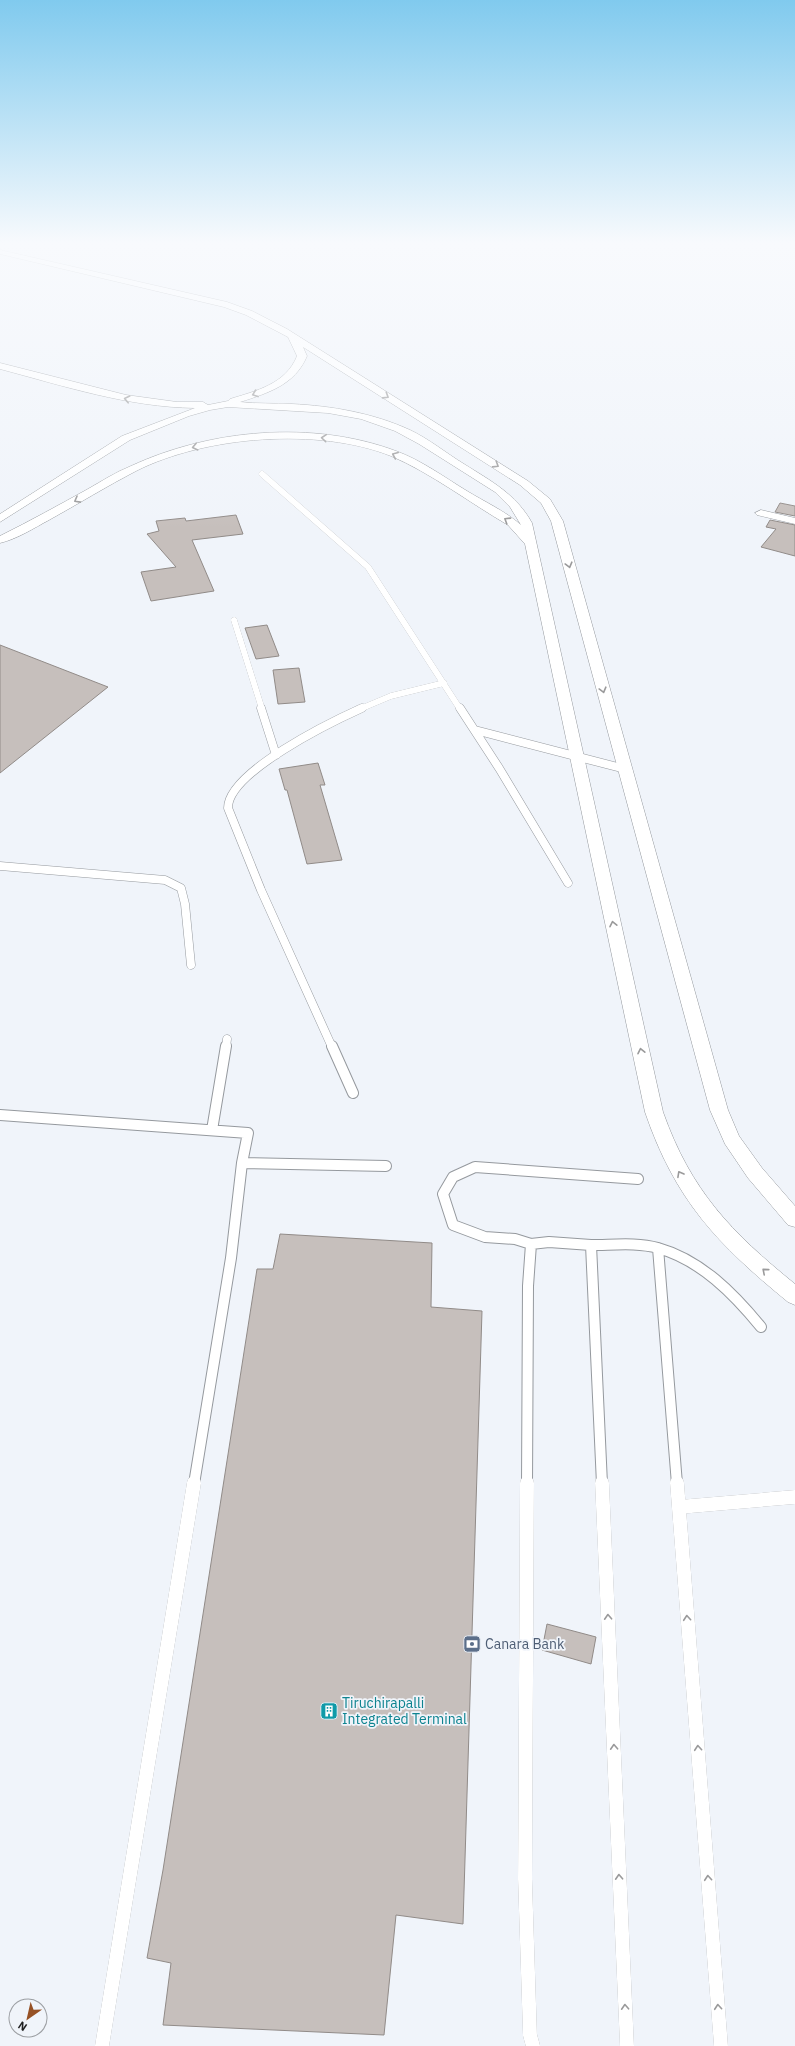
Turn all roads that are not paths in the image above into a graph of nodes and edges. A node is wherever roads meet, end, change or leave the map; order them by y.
1 (290, 336) edge
2 (293, 336) edge
3 (0, 366) edge
4 (221, 405) junction
5 (262, 474) dead end
6 (760, 513) dead end
7 (0, 519) edge
8 (795, 521) edge
9 (0, 540) edge
10 (532, 550) junction
11 (234, 620) dead end
12 (444, 683) junction
13 (475, 730) junction
14 (276, 755) junction
15 (576, 756) junction
16 (625, 769) junction
17 (0, 866) edge
18 (568, 883) dead end
19 (191, 965) dead end
20 (228, 1039) dead end
21 (353, 1093) dead end
22 (0, 1115) edge
23 (212, 1130) junction
24 (242, 1163) junction
25 (386, 1166) dead end
26 (638, 1179) dead end
27 (795, 1219) edge
28 (531, 1244) junction
29 (591, 1244) junction
30 (658, 1248) junction
31 (795, 1296) edge
32 (761, 1328) dead end
33 (795, 1497) edge
34 (678, 1507) junction
35 (102, 2046) edge
36 (533, 2046) edge
37 (627, 2046) edge
38 (721, 2046) edge

1 -> 4 street
2 -> 16 street
4 -> 3 street
4 - 7 street
4 - 10 street
5 - 12 lane
6 - 8 street
10 -> 9 street
10 - 15 street
11 - 14 lane
12 - 13 lane
12 - 14 lane
13 - 15 lane
13 - 18 lane
14 - 21 lane
15 - 16 lane
31 -> 15 street
16 - 27 street
17 - 19 lane
20 - 23 lane
22 - 23 lane
23 - 24 lane
24 - 25 lane
24 - 35 lane
26 - 28 lane
28 - 29 lane
28 - 36 lane
29 - 30 lane
37 -> 29 lane
30 - 32 lane
30 - 34 lane
33 - 34 lane
38 -> 34 lane

